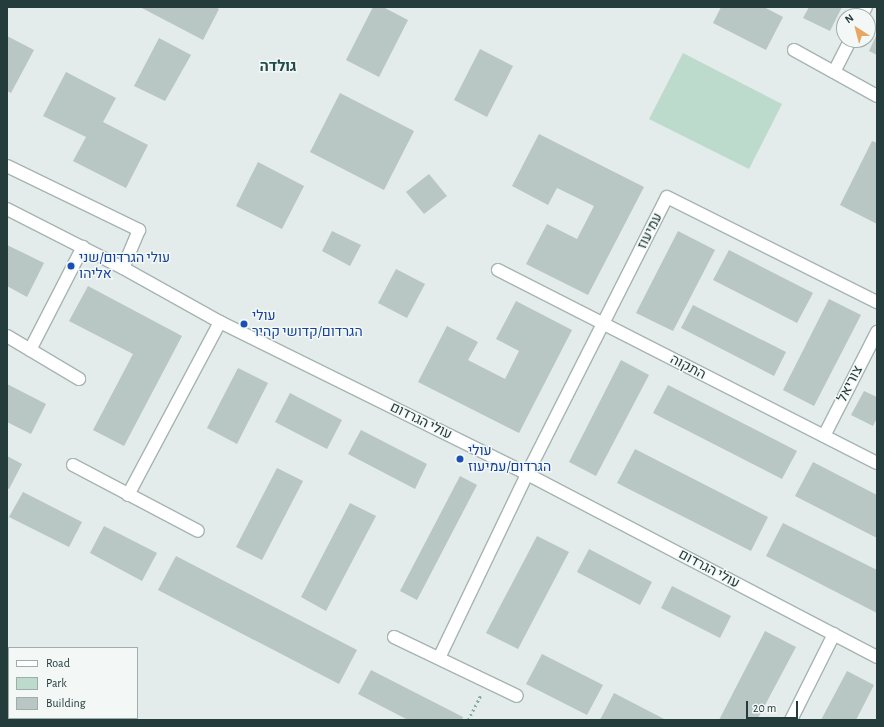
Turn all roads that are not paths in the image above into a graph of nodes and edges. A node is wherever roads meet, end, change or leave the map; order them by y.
1 (846, 48) edge
2 (794, 50) dead end
3 (834, 72) junction
4 (877, 96) edge
5 (7, 166) edge
6 (7, 209) edge
7 (82, 247) junction
8 (123, 268) junction
9 (498, 270) dead end
10 (877, 302) edge
11 (220, 322) junction
12 (603, 324) junction
13 (877, 332) edge
14 (7, 336) edge
15 (30, 350) junction
16 (79, 379) dead end
17 (824, 436) junction
18 (877, 463) edge
19 (73, 465) dead end
20 (527, 474) junction
21 (128, 495) junction
22 (198, 531) dead end
23 (834, 634) junction
24 (394, 637) dead end
25 (877, 657) edge
26 (439, 658) junction
27 (516, 696) dead end
28 (790, 720) edge

1 - 3 street
2 - 3 street
3 - 4 street
5 - 8 street
6 - 7 street, עולי הגרדום
7 - 8 street, עולי הגרדום
7 - 15 street
8 - 11 street, עולי הגרדום
9 - 12 street, התקוה
10 - 12 street, עמיעוז
11 - 20 street, עולי הגרדום
11 - 21 street
12 - 17 street, התקוה
12 - 20 street, עמיעוז
13 - 17 street, צוריאל
14 - 15 street
15 - 16 street
17 - 18 street, התקוה
19 - 21 street
20 - 23 street, עולי הגרדום
20 - 26 street, עמיעוז
21 - 22 street
23 - 25 street, עולי הגרדום
23 - 28 street
24 - 26 street
26 - 27 street

